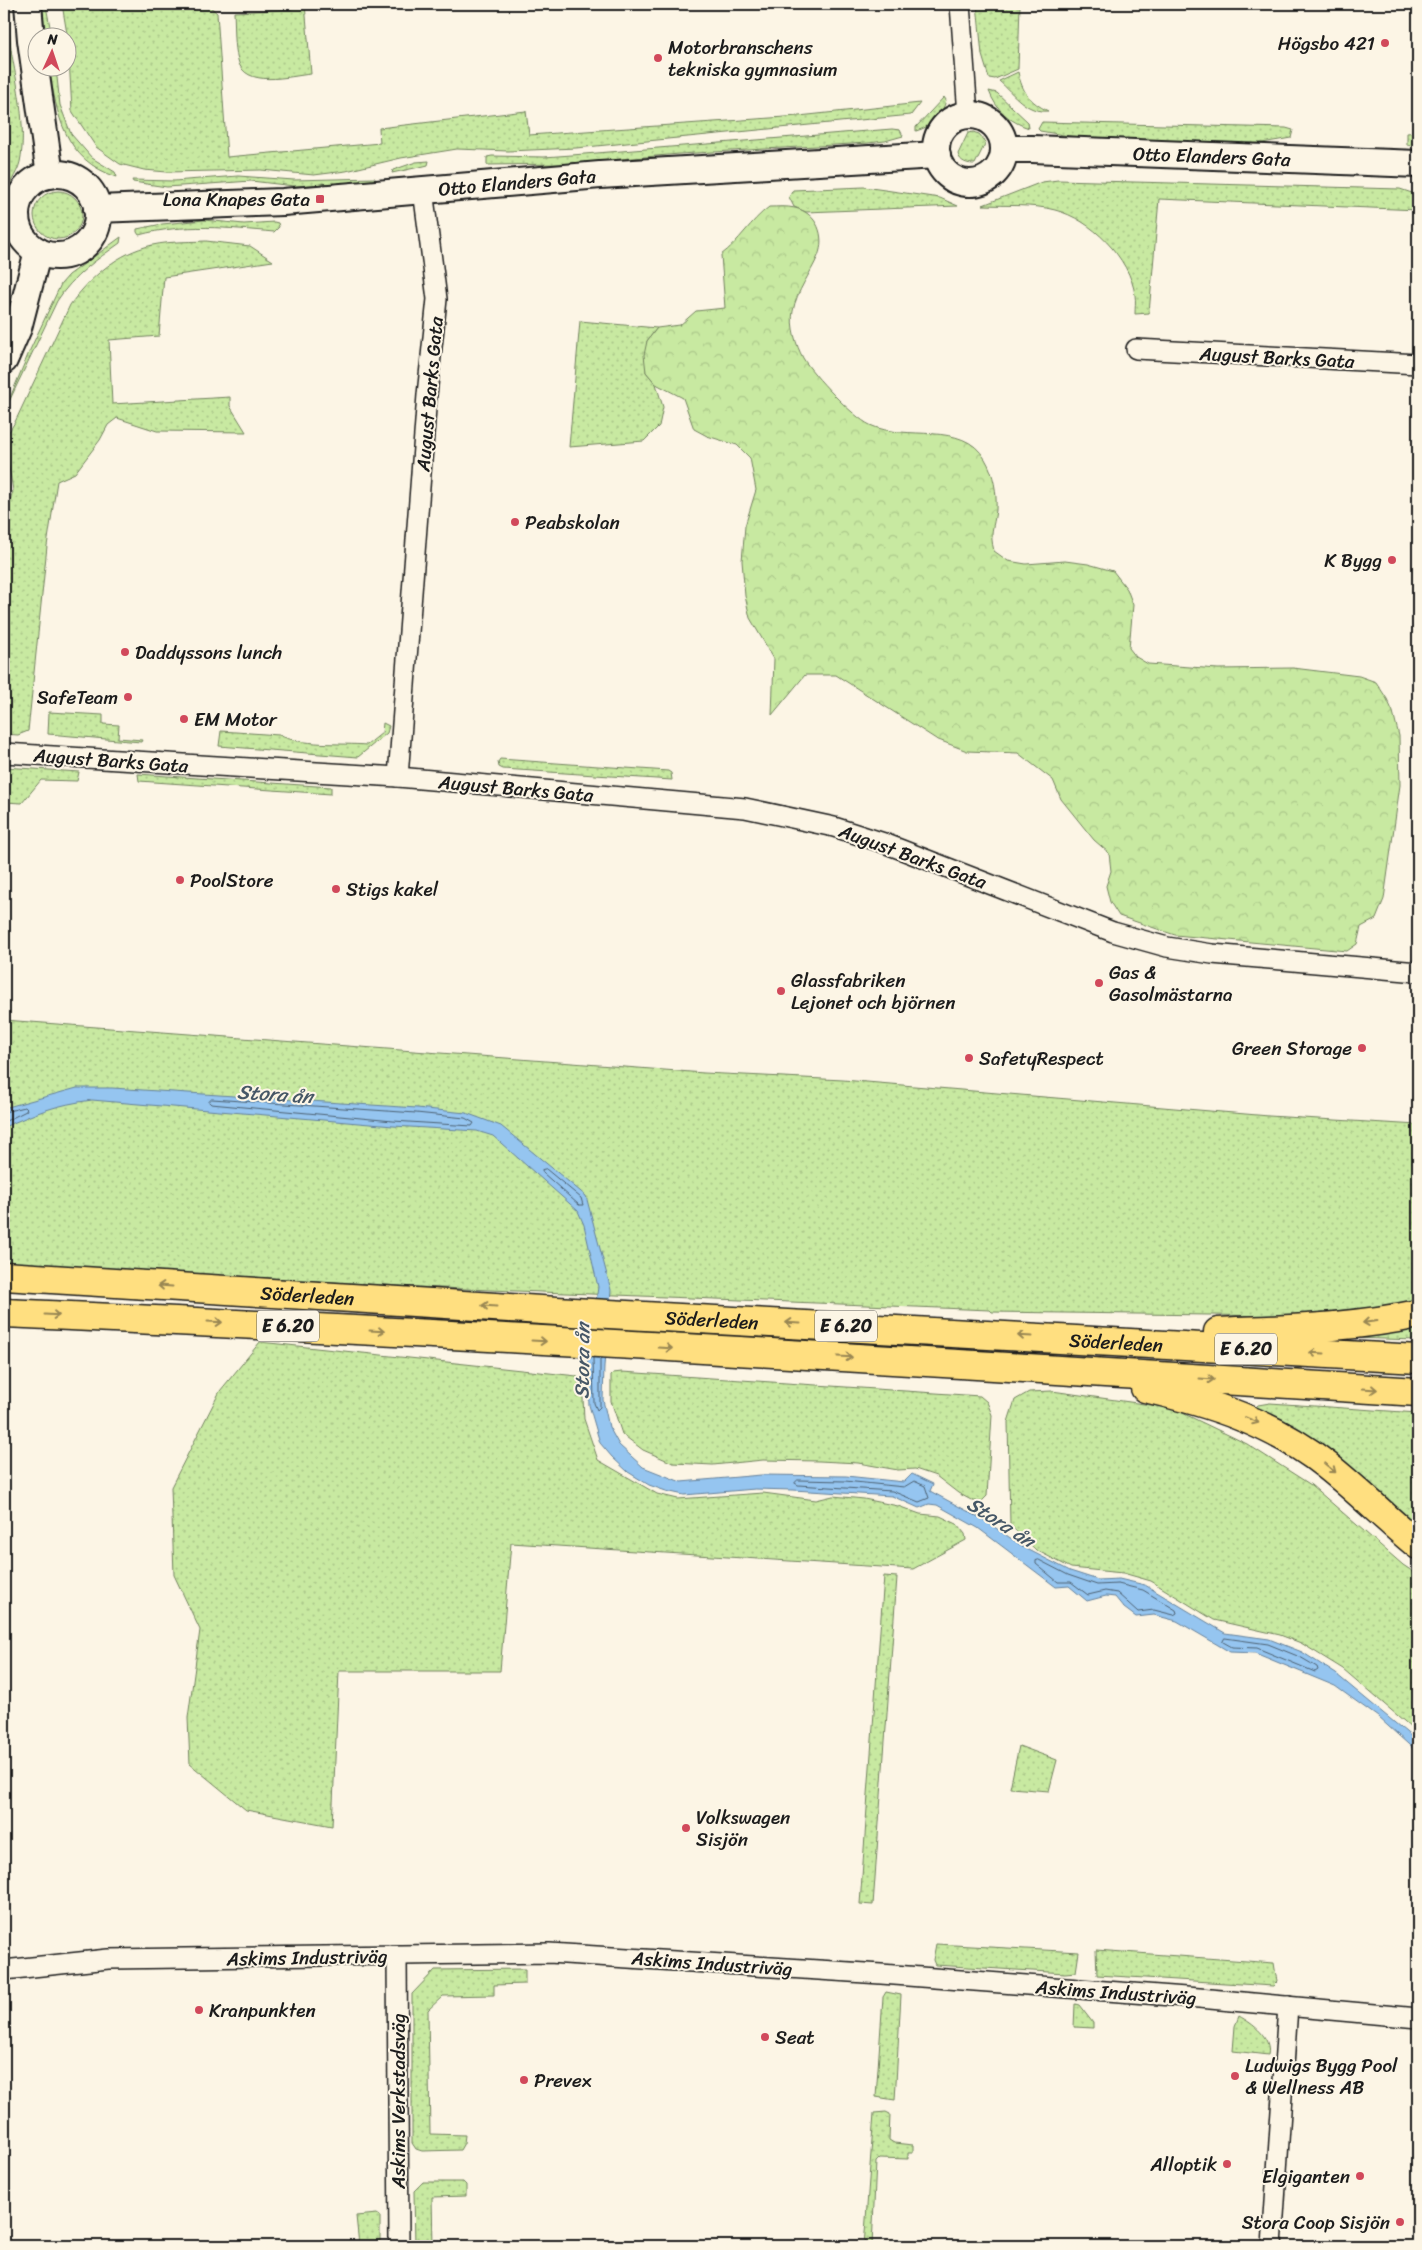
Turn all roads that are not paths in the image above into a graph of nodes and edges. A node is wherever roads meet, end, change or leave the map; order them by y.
1 (28, 4) edge
2 (960, 4) edge
3 (968, 115) junction
4 (1004, 149) junction
5 (937, 155) junction
6 (1418, 164) edge
7 (50, 175) junction
8 (423, 190) junction
9 (97, 209) junction
10 (38, 252) junction
11 (1136, 349) dead end
12 (4, 360) edge
13 (1418, 364) edge
14 (4, 753) edge
15 (398, 777) junction
16 (1418, 972) edge
17 (4, 1276) edge
18 (4, 1313) edge
19 (1418, 1314) edge
20 (1074, 1338) junction
21 (1418, 1359) edge
22 (1066, 1370) junction
23 (1418, 1392) edge
24 (1418, 1545) edge
25 (397, 1956) junction
26 (4, 1970) edge
27 (1288, 2006) junction
28 (1418, 2018) edge
29 (399, 2246) edge
30 (1272, 2246) edge

1 - 7 street
2 - 3 street
3 - 4 street
3 - 5 street
4 - 5 street
4 - 6 street, Otto Elanders Gata
5 - 8 street, Otto Elanders Gata
7 - 9 street
7 - 10 street
8 - 9 street, Otto Elanders Gata
8 - 15 street, August Barks Gata
9 - 10 street
10 - 12 street
11 - 13 street, August Barks Gata
14 - 15 street, August Barks Gata
15 - 16 street, August Barks Gata
20 -> 17 highway, Söderleden / E 6.20
18 -> 22 highway, Söderleden / E 6.20
19 -> 20 highway
21 -> 20 highway, Söderleden / E 6.20
22 -> 23 highway, Söderleden / E 6.20
22 -> 24 highway
25 - 26 street, Askims Industriväg
25 - 27 street, Askims Industriväg
25 - 29 street, Askims Verkstadsväg
27 - 28 street, Askims Industriväg
27 - 30 street

